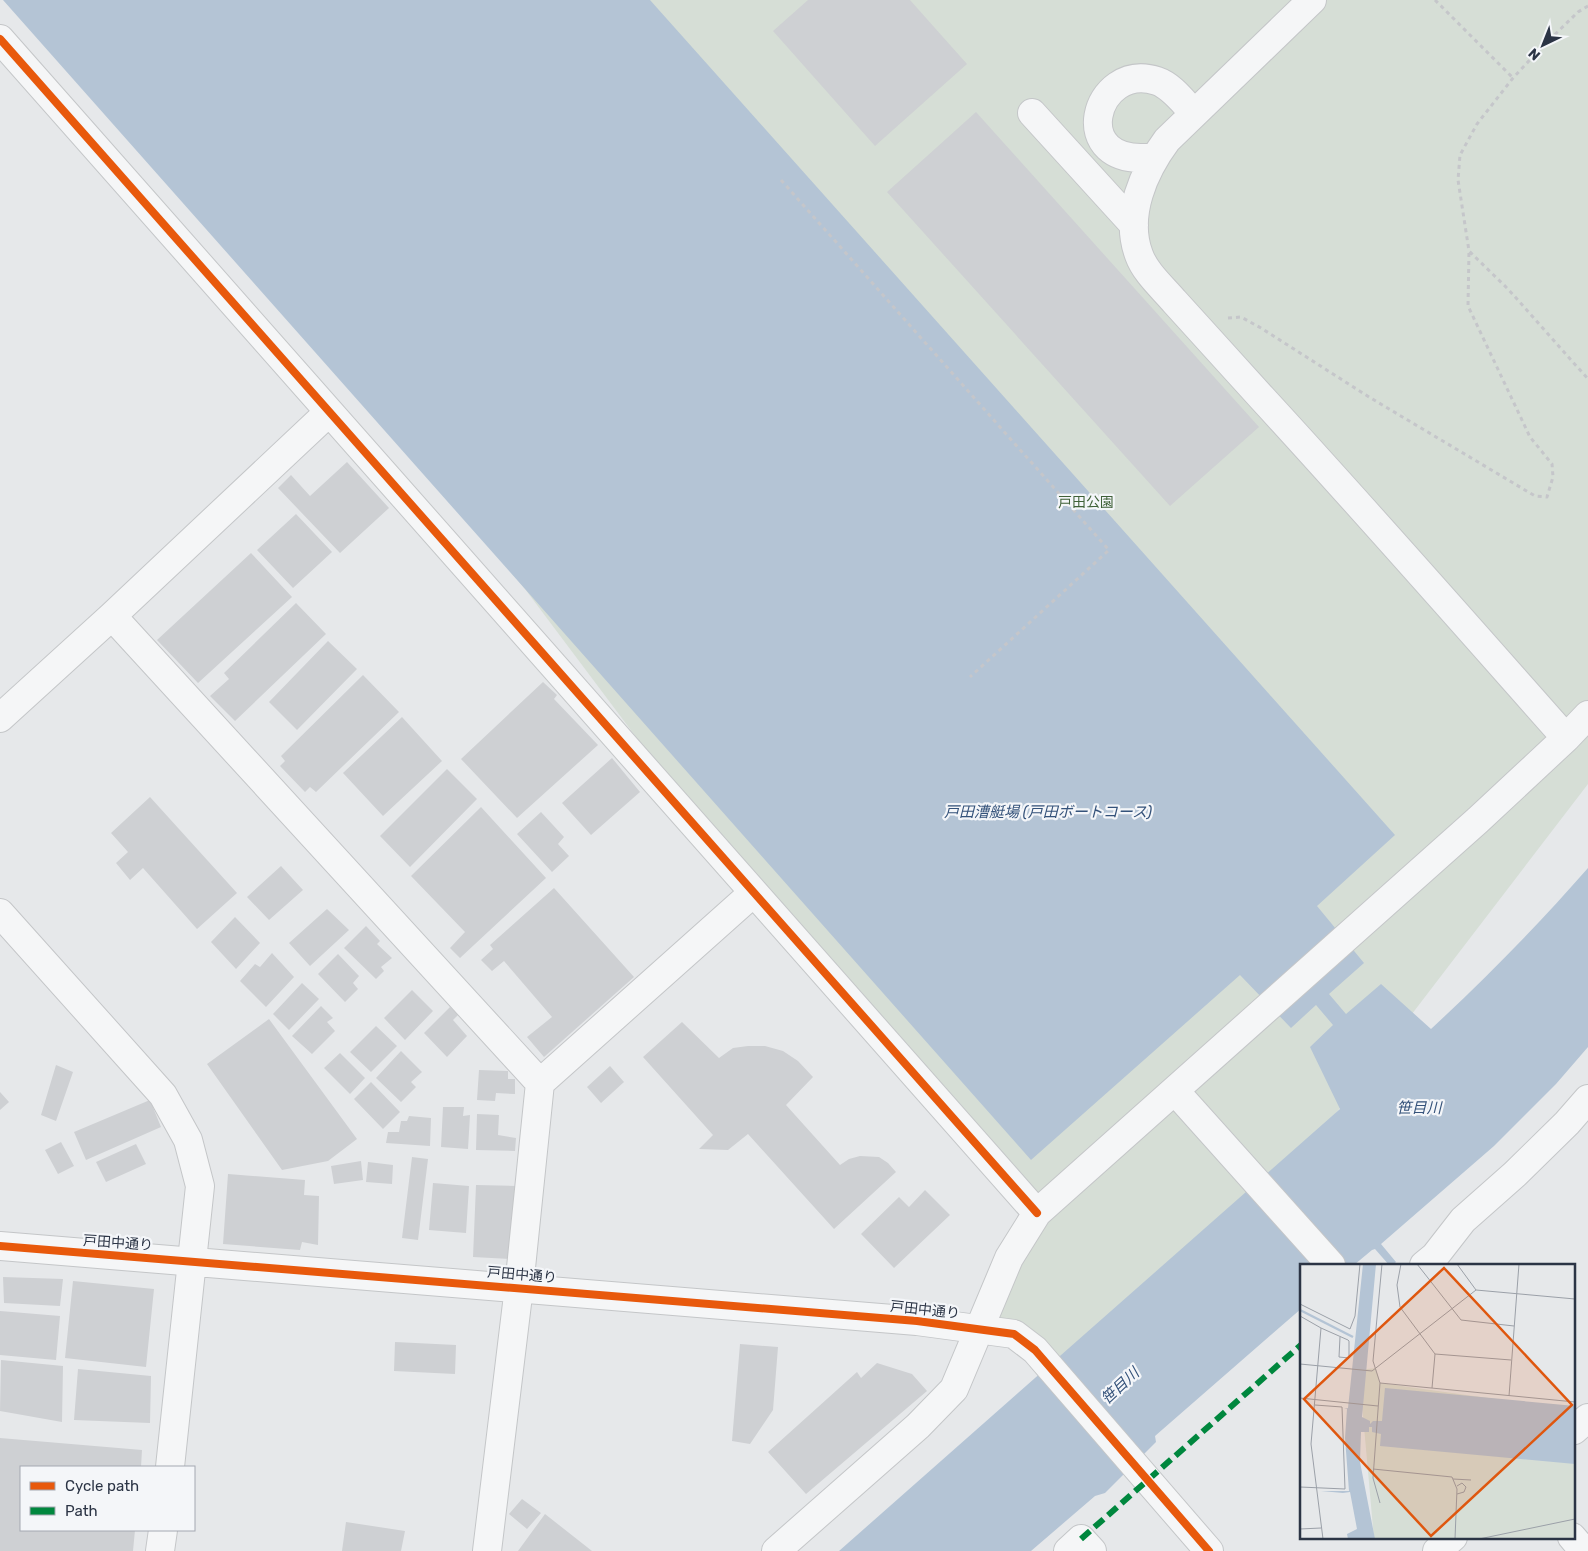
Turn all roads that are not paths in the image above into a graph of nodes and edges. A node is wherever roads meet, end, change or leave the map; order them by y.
1 (1312, 0) edge
2 (0, 39) edge
3 (1032, 113) dead end
4 (1194, 113) junction
5 (1154, 157) junction
6 (1134, 226) junction
7 (328, 412) junction
8 (112, 616) junction
9 (1588, 715) edge
10 (0, 718) edge
11 (1566, 738) junction
12 (754, 893) junction
13 (0, 913) edge
14 (540, 1083) junction
15 (1175, 1091) junction
16 (1588, 1099) edge
17 (1038, 1214) junction
18 (0, 1246) edge
19 (192, 1261) junction
20 (1330, 1264) edge
21 (1425, 1264) edge
22 (519, 1287) junction
23 (980, 1329) junction
24 (1588, 1418) edge
25 (1576, 1428) edge
26 (170, 1466) edge
27 (163, 1531) edge
28 (1452, 1538) edge
29 (1573, 1538) edge
30 (160, 1551) edge
31 (487, 1551) edge
32 (776, 1551) edge
33 (1068, 1551) edge
34 (1092, 1551) edge
35 (1209, 1551) edge
36 (1437, 1551) edge
37 (1584, 1551) edge

1 - 4 street
2 - 7 street
3 - 6 street
4 - 5 street
4 - 5 street
5 - 6 street
6 - 11 street
7 - 8 street
7 - 12 street
8 - 10 street
8 - 14 street
9 - 11 street
11 - 15 street
12 - 14 street
12 - 17 street
13 - 19 street
14 - 22 street
15 - 17 street
15 - 20 street
16 - 21 street
17 - 23 street
18 - 19 street, 戸田中通り
19 - 22 street, 戸田中通り
19 - 26 street
22 - 23 street, 戸田中通り
22 - 31 street
23 - 32 street
23 - 35 street, 戸田中通り
24 - 25 street
27 - 30 street
28 - 36 street
29 - 37 street
33 - 34 street

